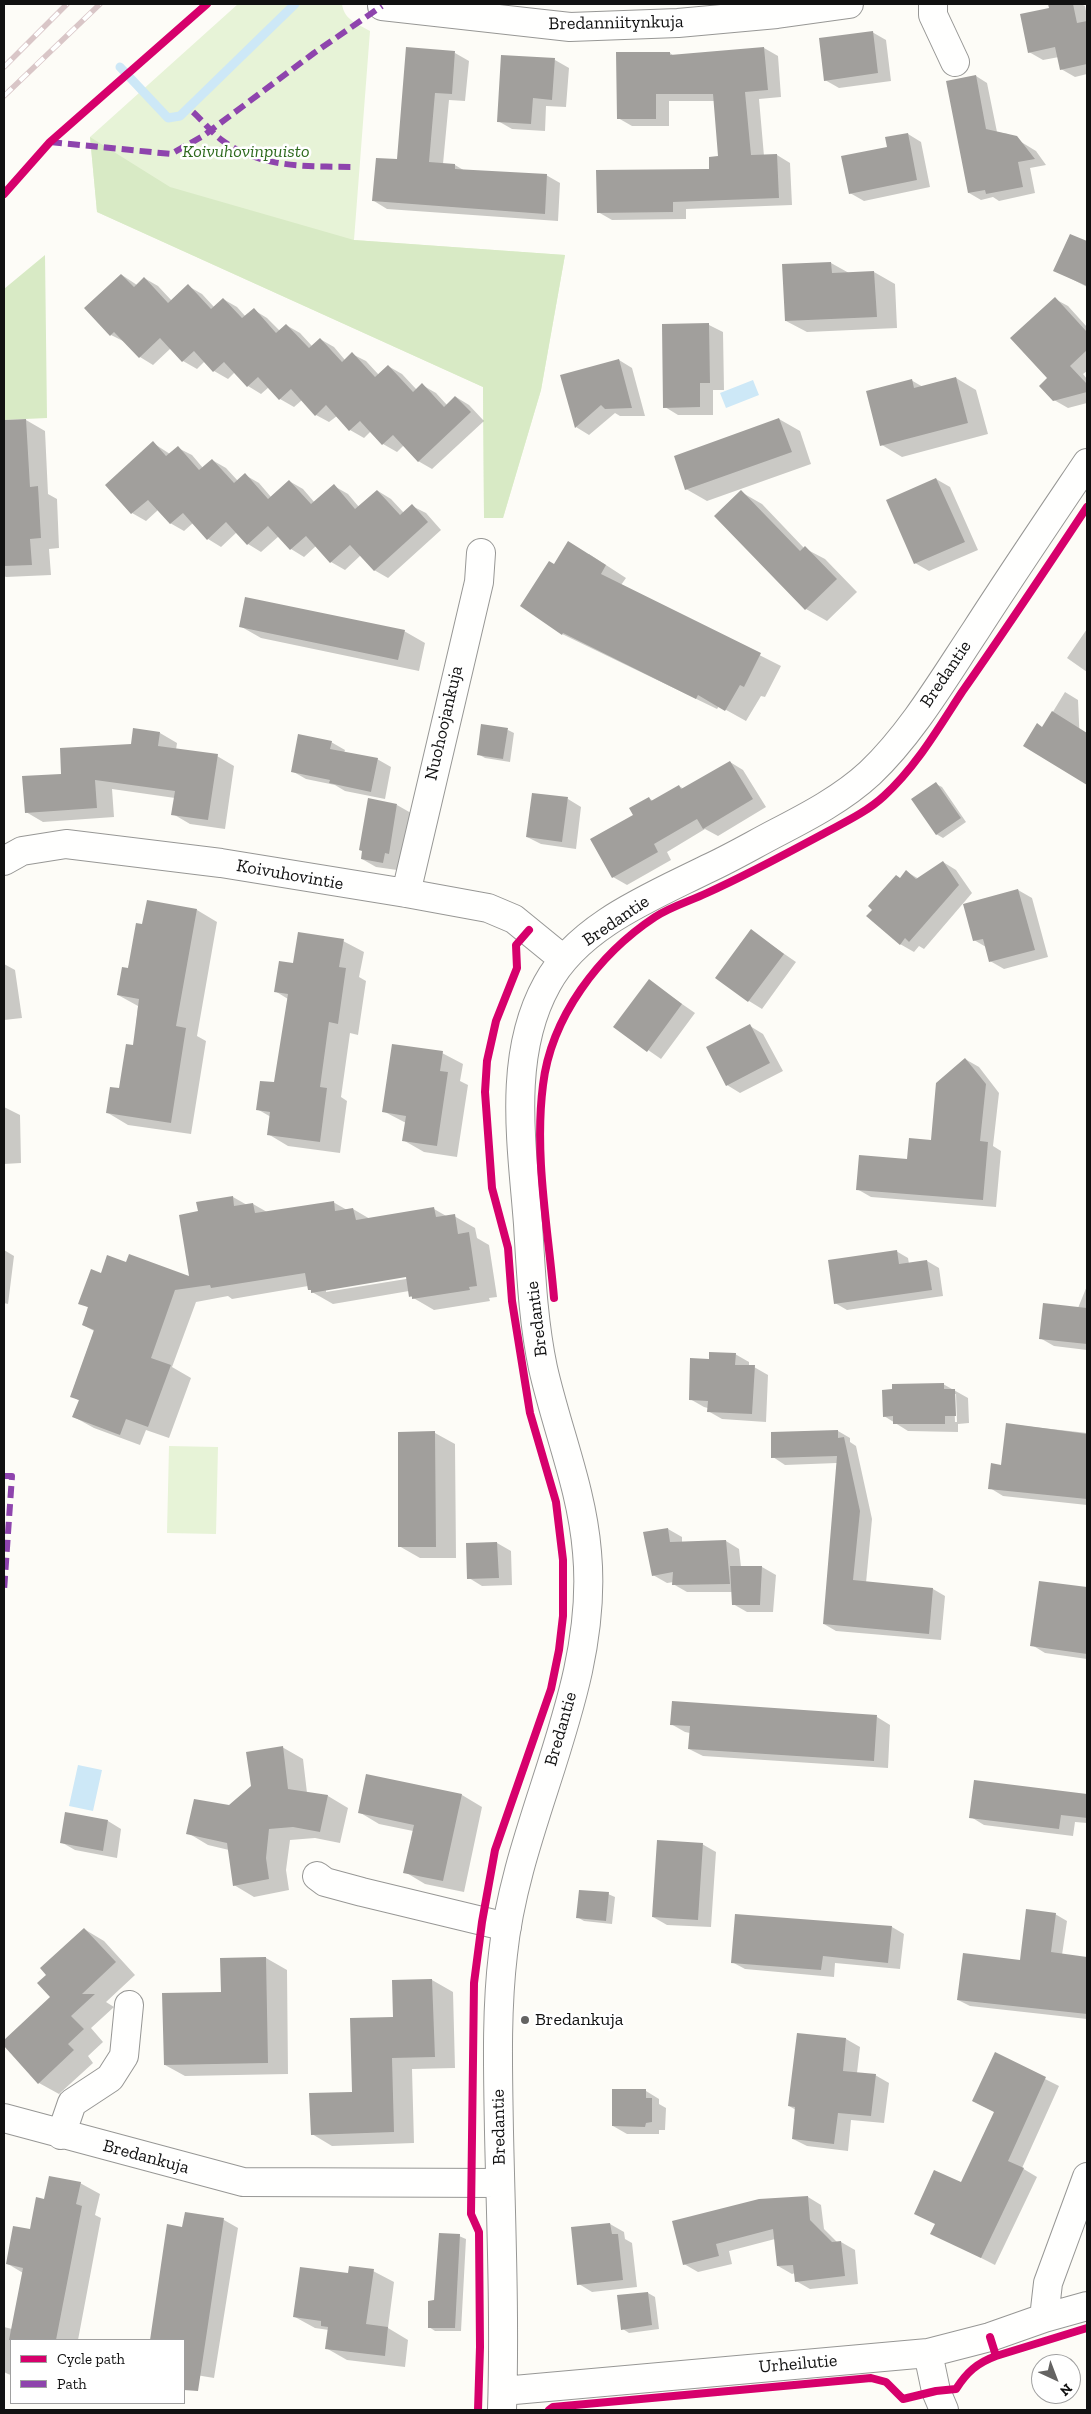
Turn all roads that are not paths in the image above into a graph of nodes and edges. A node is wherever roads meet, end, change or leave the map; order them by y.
1 (849, 4) edge
2 (933, 4) edge
3 (382, 6) dead end
4 (955, 62) dead end
5 (1087, 463) edge
6 (481, 553) dead end
7 (4, 862) edge
8 (406, 893) junction
9 (563, 959) junction
10 (317, 1876) dead end
11 (507, 1927) junction
12 (129, 2005) dead end
13 (4, 2118) edge
14 (61, 2135) junction
15 (1087, 2177) edge
16 (500, 2183) junction
17 (1087, 2306) edge
18 (1044, 2318) junction
19 (928, 2353) junction
20 (503, 2400) edge
21 (944, 2410) edge

1 - 3 street, Bredanniitynkuja
2 - 4 street
5 - 9 street, Bredantie
6 - 8 street, Nuohoojankuja
7 - 8 street, Koivuhovintie
8 - 9 street, Koivuhovintie
9 - 11 street, Bredantie
10 - 11 street
11 - 16 street, Bredantie
12 - 14 street
13 - 14 street, Bredankuja
14 - 16 street, Bredankuja
15 - 18 street
16 - 20 street, Bredantie
17 - 18 street, Urheilutie
18 - 19 street, Urheilutie
19 - 20 street, Urheilutie
19 - 21 street

